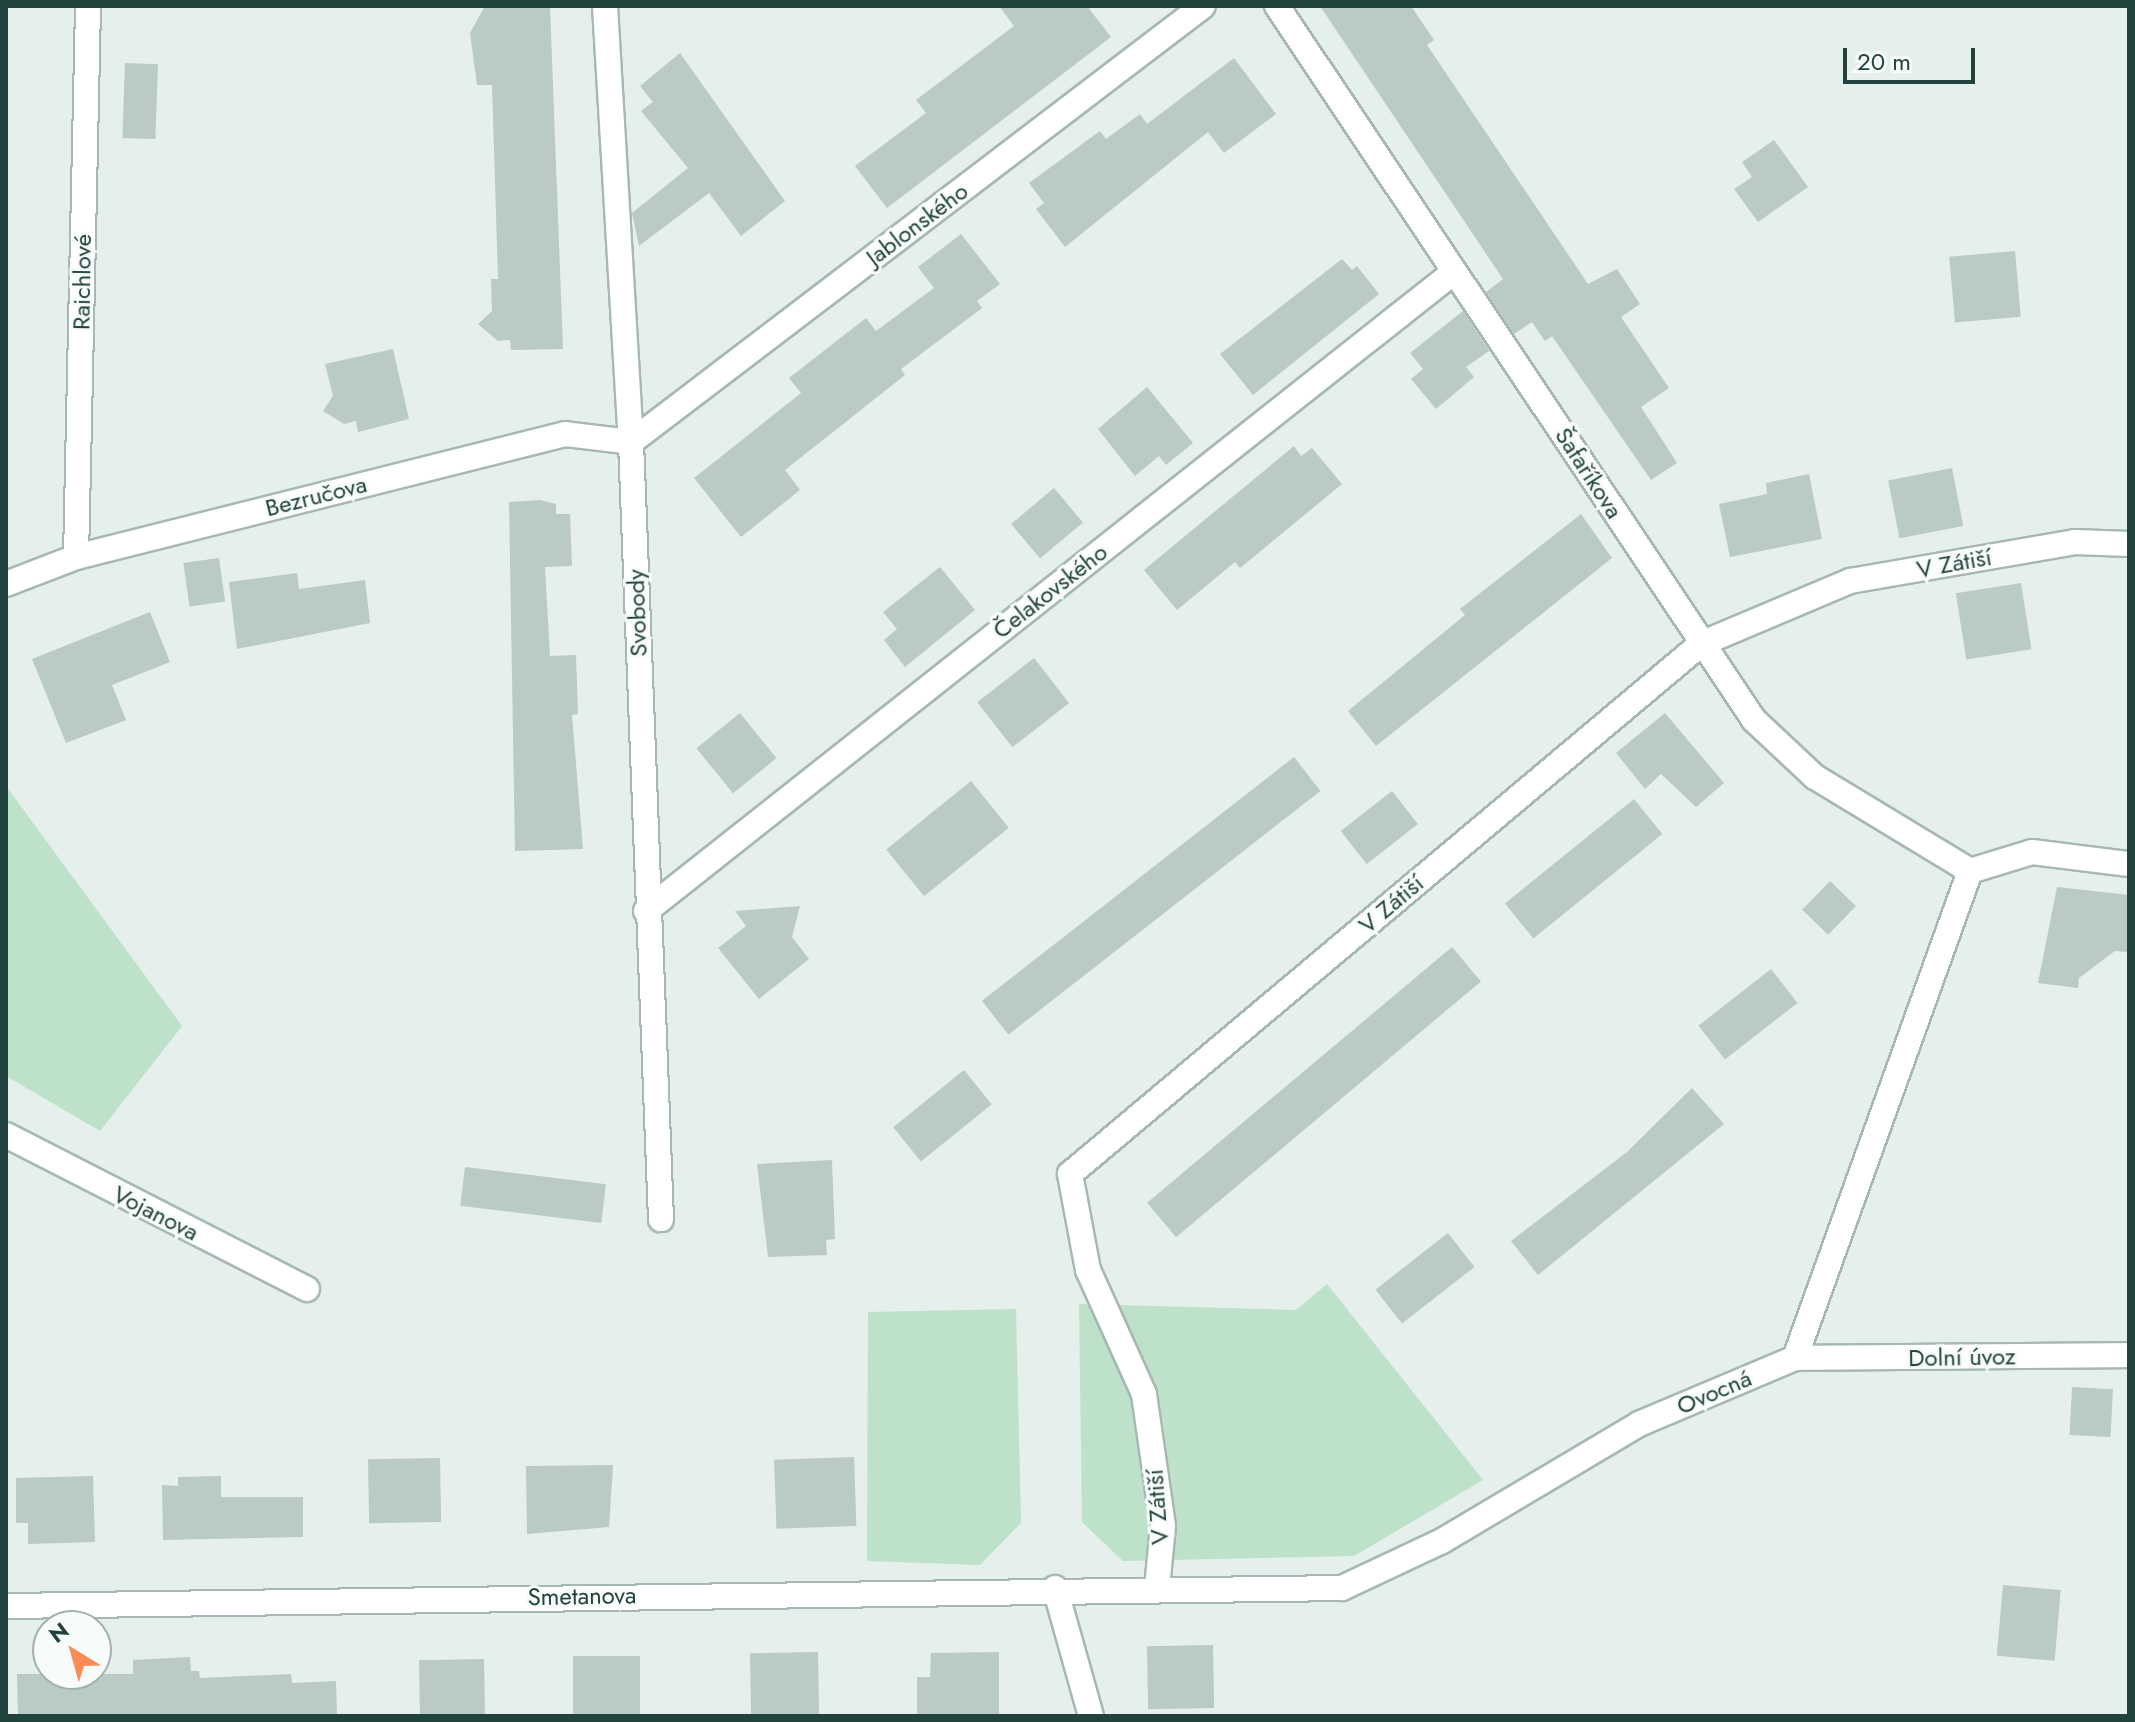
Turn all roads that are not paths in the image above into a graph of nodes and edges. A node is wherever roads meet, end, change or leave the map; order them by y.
1 (88, 6) edge
2 (605, 6) edge
3 (1203, 6) edge
4 (1277, 6) edge
5 (1454, 272) junction
6 (631, 442) junction
7 (2129, 544) edge
8 (76, 557) junction
9 (6, 584) edge
10 (1701, 644) junction
11 (2129, 864) edge
12 (1970, 871) junction
13 (646, 911) junction
14 (6, 1135) edge
15 (661, 1219) dead end
16 (307, 1289) dead end
17 (2129, 1355) edge
18 (1795, 1358) junction
19 (1055, 1588) junction
20 (1157, 1588) junction
21 (6, 1606) edge
22 (1091, 1716) edge

1 - 8 street, Raichlové
2 - 6 street, Svobody
3 - 6 street, Jablonského
4 - 5 street, Šafaříkova
5 - 10 street, Šafaříkova
5 - 13 street, Čelakovského
6 - 8 street, Bezručova
6 - 13 street, Svobody
7 - 10 street, V Zátiší
8 - 9 street, Bezručova
10 - 12 street, Šafaříkova
10 - 20 street, V Zátiší
11 - 12 street
12 - 18 street
13 - 15 street, Svobody
14 - 16 street, Vojanova
17 - 18 street, Dolní úvoz
18 - 20 street, Ovocná
19 - 20 street, Smetanova
19 - 21 street, Smetanova
19 - 22 street

